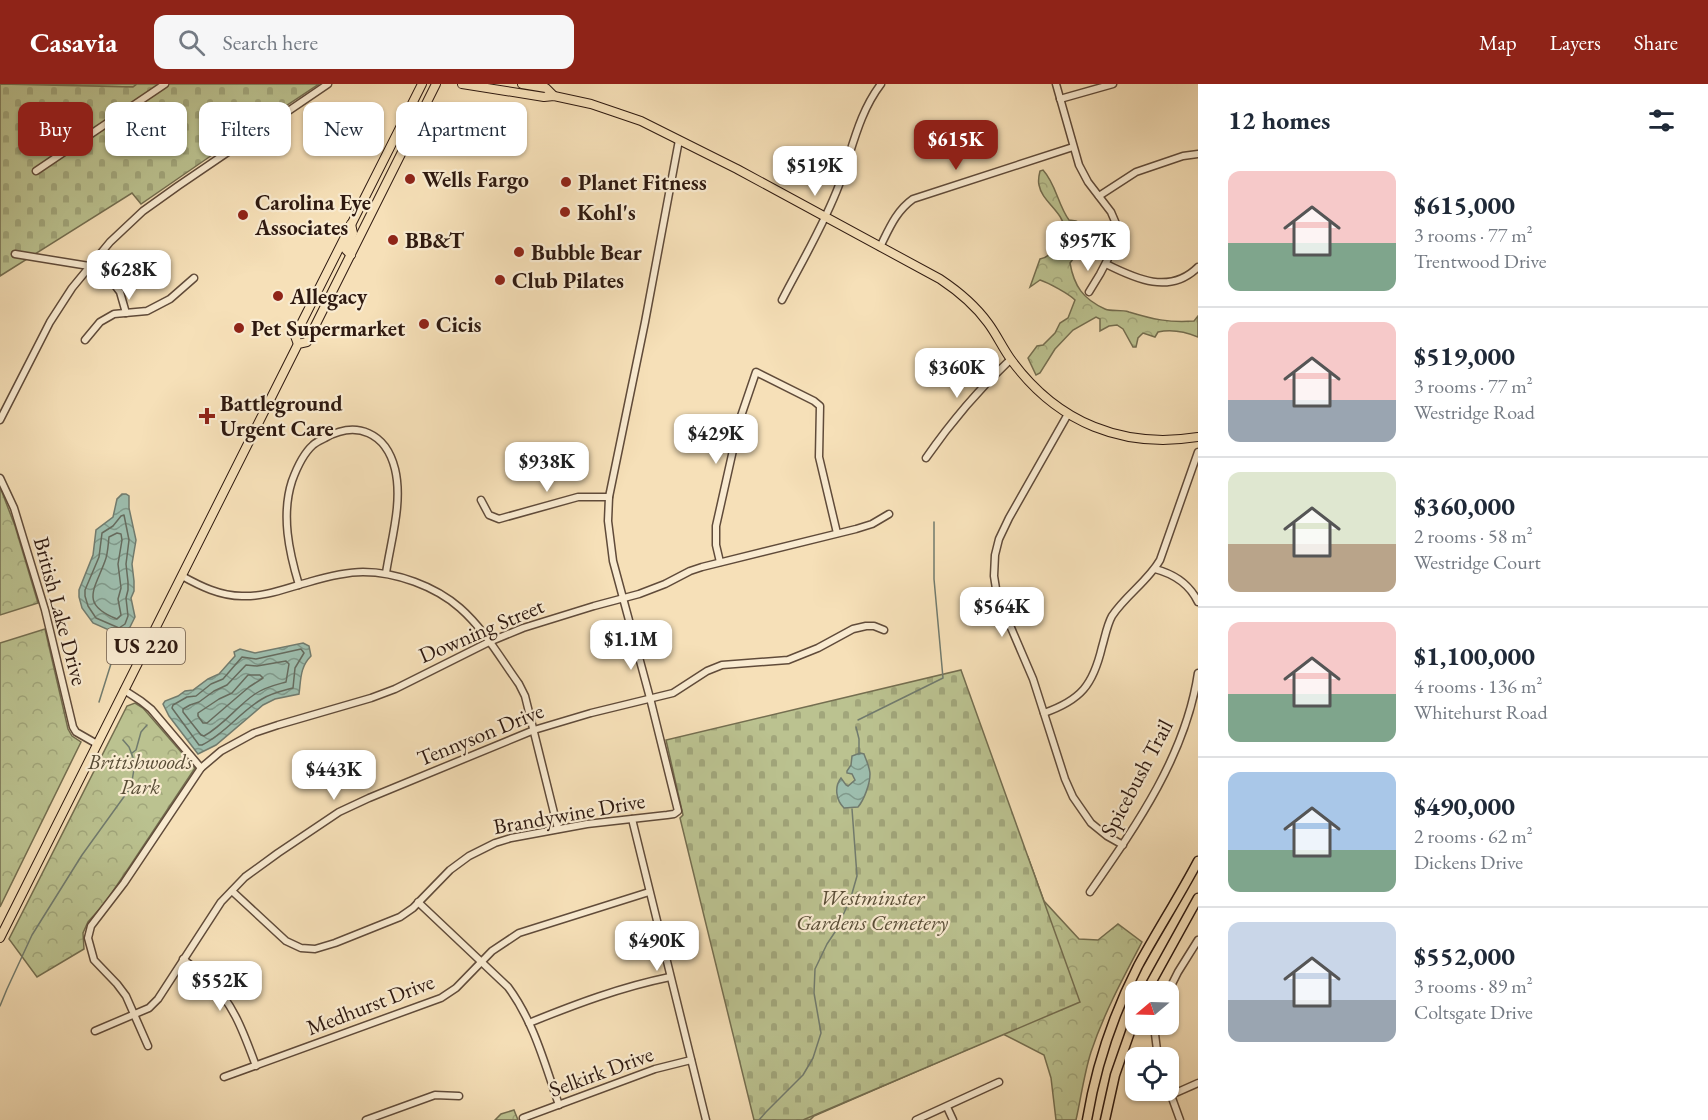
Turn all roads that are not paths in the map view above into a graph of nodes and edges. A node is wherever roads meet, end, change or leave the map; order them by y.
1 (165, 84) edge
2 (328, 84) edge
3 (422, 84) edge
4 (436, 84) edge
5 (462, 84) edge
6 (522, 84) edge
7 (868, 84) edge
8 (1056, 84) edge
9 (1113, 84) edge
10 (879, 87) edge
11 (554, 96) junction
12 (1060, 99) junction
13 (679, 140) junction
14 (1073, 147) junction
15 (1198, 154) edge
16 (36, 171) dead end
17 (1099, 196) junction
18 (825, 216) junction
19 (351, 224) junction
20 (880, 247) junction
21 (15, 254) dead end
22 (351, 255) junction
23 (95, 259) junction
24 (1106, 264) junction
25 (89, 266) junction
26 (1198, 267) edge
27 (194, 278) dead end
28 (1089, 292) dead end
29 (782, 300) dead end
30 (126, 313) junction
31 (85, 340) dead end
32 (298, 344) junction
33 (1011, 359) junction
34 (1068, 414) junction
35 (0, 420) edge
36 (1198, 437) edge
37 (1198, 452) edge
38 (926, 458) dead end
39 (0, 478) edge
40 (609, 497) junction
41 (481, 500) dead end
42 (889, 514) dead end
43 (837, 533) junction
44 (720, 562) junction
45 (1155, 568) junction
46 (386, 573) junction
47 (182, 576) junction
48 (299, 585) junction
49 (623, 598) junction
50 (1198, 602) edge
51 (884, 630) dead end
52 (489, 642) junction
53 (1198, 674) edge
54 (124, 690) junction
55 (651, 698) junction
56 (1044, 713) junction
57 (534, 730) junction
58 (97, 744) junction
59 (201, 768) junction
60 (632, 819) junction
61 (558, 830) junction
62 (1123, 845) junction
63 (1198, 861) edge
64 (232, 891) junction
65 (649, 892) junction
66 (1090, 892) dead end
67 (1198, 898) edge
68 (418, 902) junction
69 (0, 938) edge
70 (1198, 940) edge
71 (183, 959) junction
72 (481, 962) junction
73 (670, 977) junction
74 (1152, 981) edge
75 (1174, 981) edge
76 (135, 1015) junction
77 (529, 1023) junction
78 (95, 1031) dead end
79 (1129, 1035) edge
80 (148, 1046) dead end
81 (691, 1060) junction
82 (256, 1066) junction
83 (224, 1077) dead end
84 (999, 1083) dead end
85 (1198, 1083) edge
86 (1179, 1091) edge
87 (459, 1096) dead end
88 (1173, 1101) edge
89 (559, 1105) junction
90 (947, 1107) junction
91 (523, 1118) dead end
92 (366, 1120) edge
93 (706, 1120) edge
94 (916, 1120) edge
95 (953, 1120) edge
96 (1087, 1120) edge
97 (1105, 1120) edge
98 (1180, 1120) edge

1 - 16 street
2 - 23 street
3 - 19 main road, US 220
4 - 22 main road, US 220
5 - 11 main road
6 - 11 main road
7 - 10 street
8 - 12 street
9 - 12 street
10 - 18 street
11 - 13 main road
12 - 14 street
13 - 18 main road
13 - 40 street
14 - 17 street
14 - 20 street
15 - 17 street
17 - 24 street
18 - 20 main road
18 - 29 street
19 - 22 main road
19 - 32 main road, US 220
20 - 33 main road
21 - 25 street
22 - 32 main road, US 220
23 - 25 street
23 - 30 street
24 - 26 street
24 - 28 street
25 - 35 street
27 - 30 street
30 - 31 street
32 - 47 main road, US 220
33 - 34 main road
33 - 38 street
34 - 36 main road
34 - 56 street
37 - 45 street
39 - 58 street, British Lake Drive
40 - 41 street
40 - 49 street
42 - 43 street, Downing Street
43 - 44 street, Downing Street
43 - 44 street
44 - 49 street, Downing Street
45 - 50 street
45 - 56 street
46 - 48 street
46 - 48 street
46 - 52 street
47 - 48 street
47 - 54 main road, US 220
49 - 52 street, Downing Street
49 - 55 street
51 - 55 street, Tennyson Drive
52 - 57 street
52 - 59 street, Downing Street
53 - 62 street, Spicebush Trail
54 - 58 main road, US 220
54 - 59 street
55 - 57 street, Tennyson Drive
55 - 60 street, Brandywine Drive
56 - 62 street
57 - 61 street
57 - 64 street, Tennyson Drive
58 - 69 main road, US 220
59 - 76 street, Downing Street
60 - 61 street, Brandywine Drive
60 - 65 street
61 - 68 street, Brandywine Drive
62 - 66 street, Spicebush Trail
63 - 96 highway
64 - 68 street, Brandywine Drive
64 - 71 street, Tennyson Drive
65 - 72 street, Medhurst Drive
65 - 73 street
67 - 74 highway
68 - 72 street
70 - 75 street
71 - 76 street, Tennyson Drive
71 - 82 street
72 - 77 street
72 - 82 street, Medhurst Drive
73 - 77 street
73 - 81 street
76 - 78 street, Tennyson Drive
76 - 80 street, Downing Street
77 - 89 street
79 - 97 highway
81 - 89 street, Selkirk Drive
81 - 93 street
82 - 83 street, Medhurst Drive
84 - 90 street
85 - 86 street
87 - 92 street
88 - 98 street
89 - 91 street, Selkirk Drive
90 - 94 street
90 - 95 street

